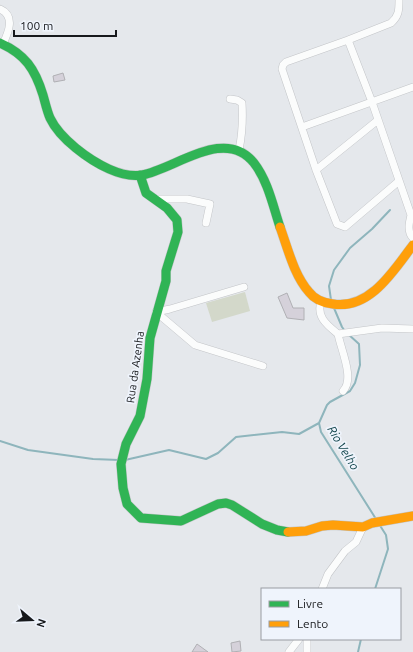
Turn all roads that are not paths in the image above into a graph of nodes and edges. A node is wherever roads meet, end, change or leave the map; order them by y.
1 (399, 0) edge
2 (0, 9) edge
3 (348, 40) junction
4 (2, 43) edge
5 (413, 87) edge
6 (230, 99) dead end
7 (372, 102) junction
8 (378, 120) junction
9 (302, 127) junction
10 (239, 150) junction
11 (316, 170) junction
12 (140, 175) junction
13 (400, 181) junction
14 (156, 199) junction
15 (412, 215) edge
16 (206, 223) dead end
17 (413, 238) edge
18 (413, 245) edge
19 (244, 287) dead end
20 (321, 301) junction
21 (156, 312) junction
22 (413, 329) edge
23 (338, 334) junction
24 (263, 366) dead end
25 (343, 391) dead end
26 (413, 516) edge
27 (363, 527) junction
28 (322, 588) edge
29 (298, 640) edge
30 (307, 640) edge
31 (289, 652) edge
32 (307, 652) edge

1 - 3 street
2 - 4 street
3 - 7 street
3 - 9 street
4 - 12 street
5 - 7 street
6 - 10 street
7 - 8 street
7 - 9 street
8 - 11 street
8 - 13 street
9 - 11 street
10 - 12 street
10 - 20 street
11 - 13 street
12 - 14 street, Rua da Azenha
13 - 15 street
14 - 16 street
14 - 21 street, Rua da Azenha
15 - 17 street
18 - 20 street
19 - 21 street
20 - 23 street
21 - 24 street
21 - 27 street, Rua da Azenha
22 - 23 street
23 - 25 street
26 - 27 street
27 - 28 street
29 - 31 street
30 - 32 street

